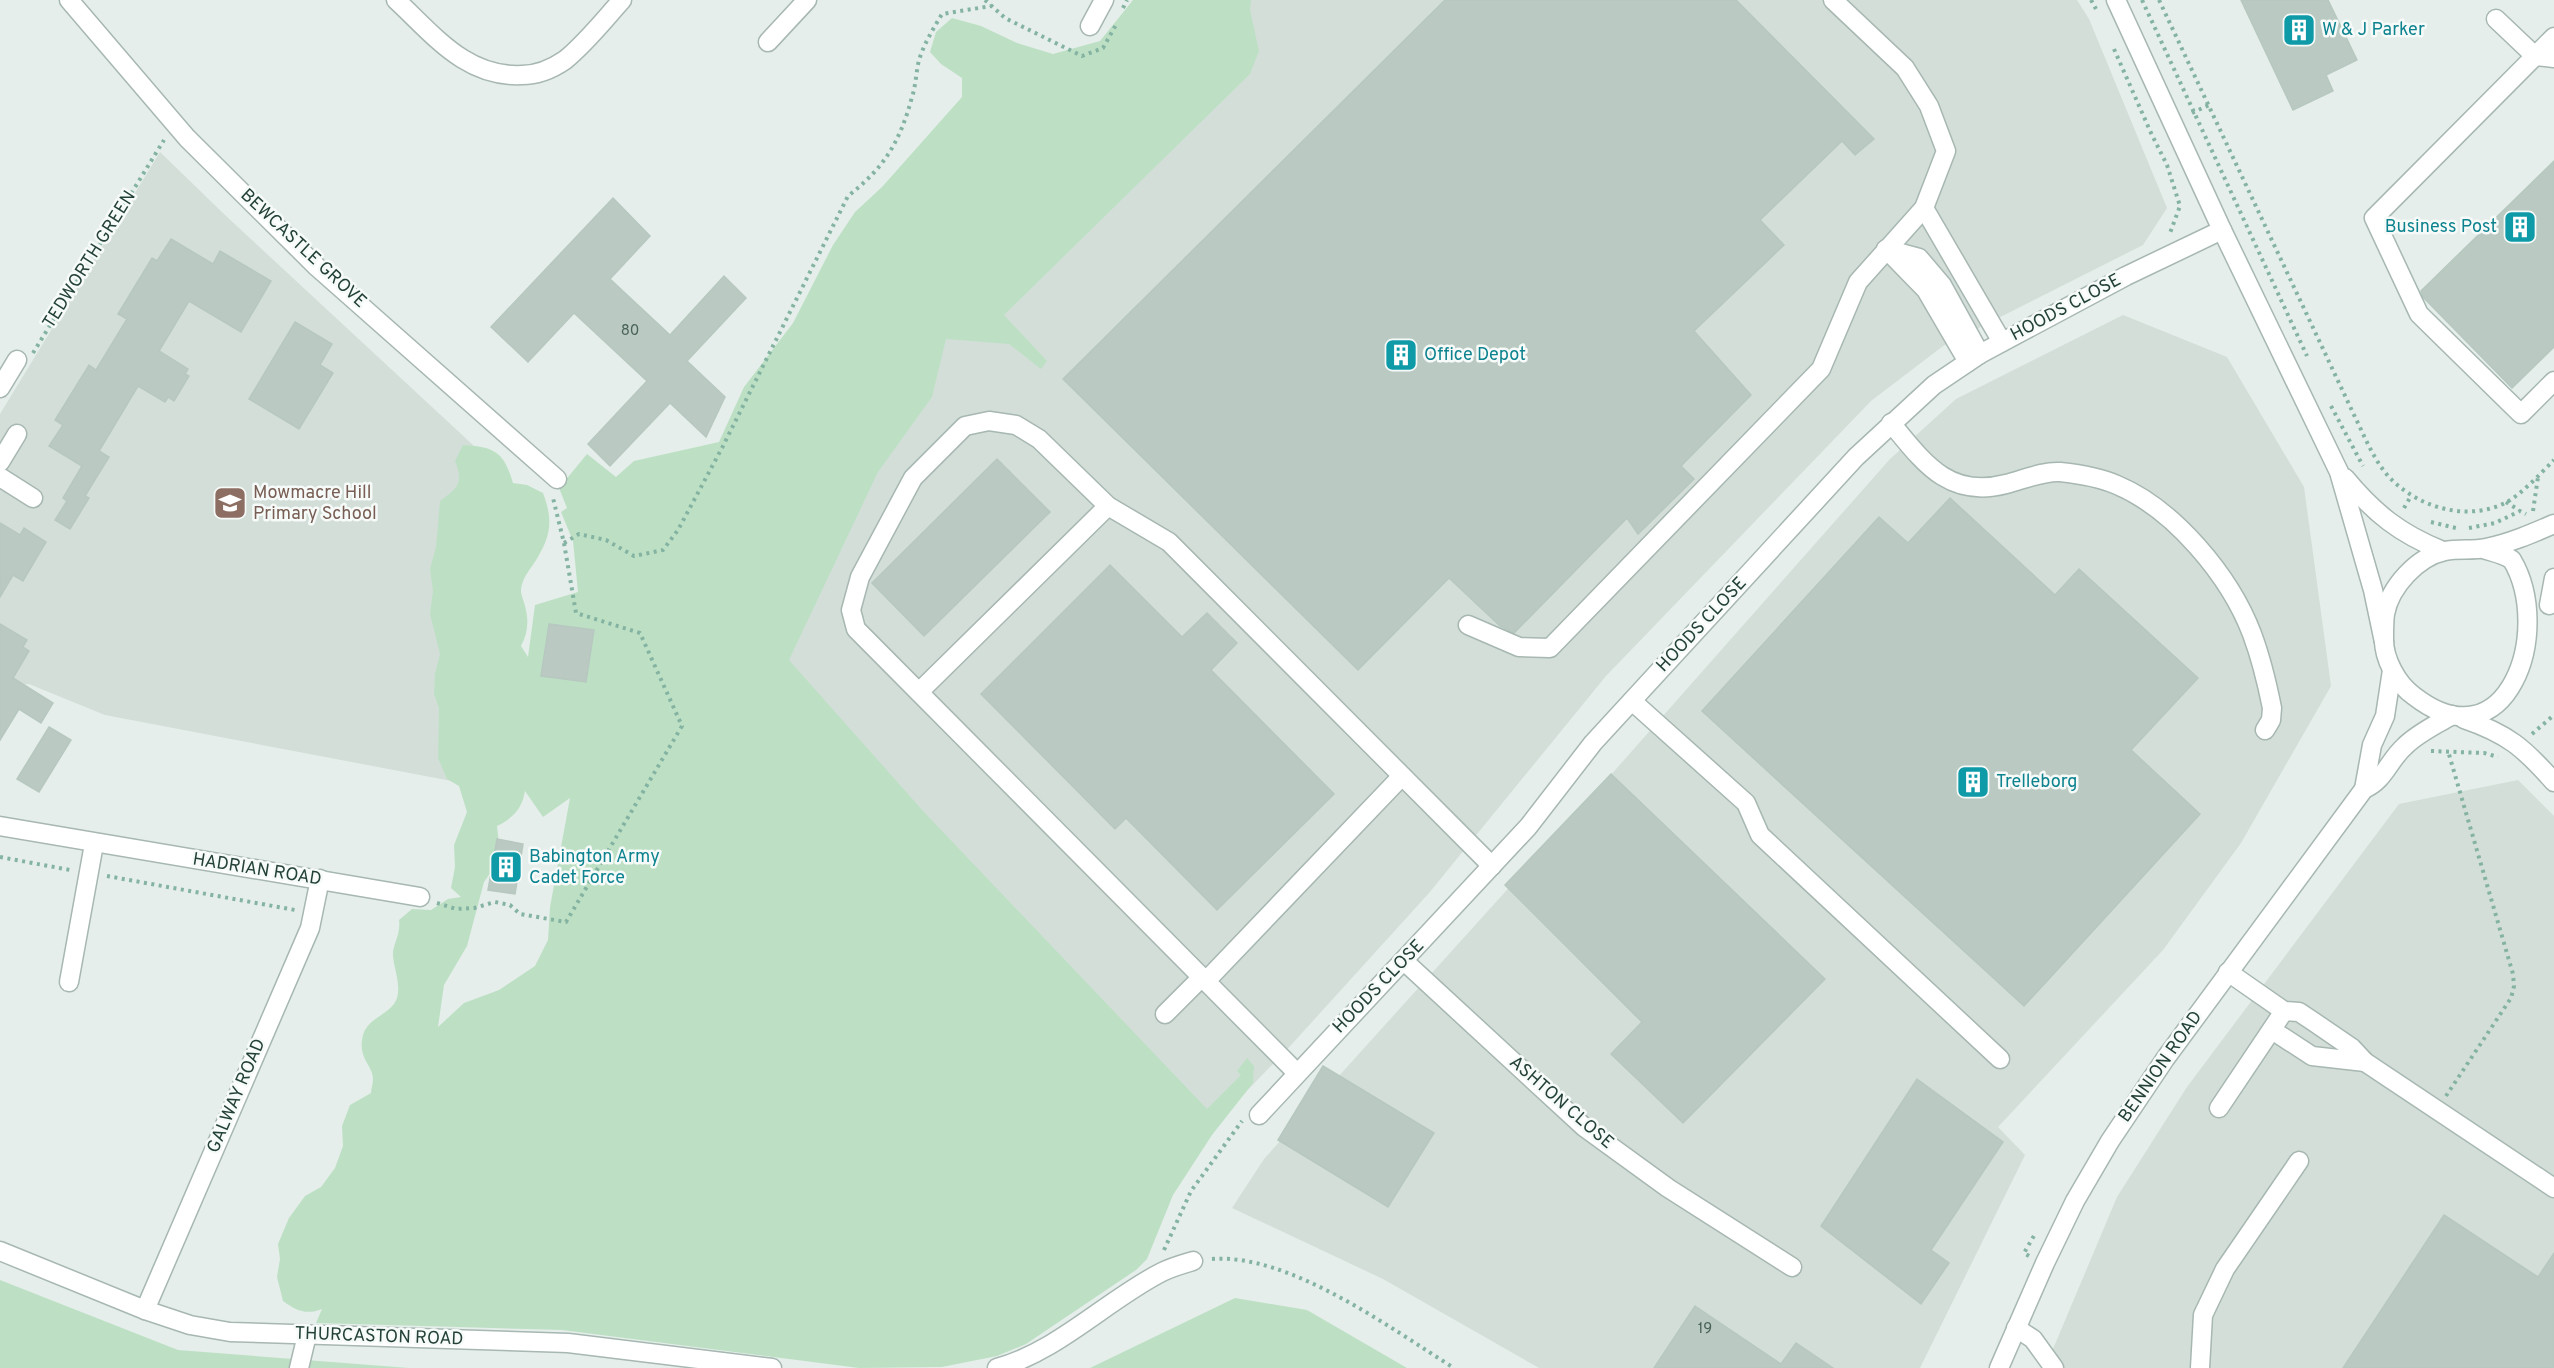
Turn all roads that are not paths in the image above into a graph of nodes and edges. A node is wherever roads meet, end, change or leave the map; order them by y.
1 (69, 0) edge
2 (396, 0) edge
3 (622, 0) edge
4 (807, 0) edge
5 (1104, 0) edge
6 (1833, 0) edge
7 (2116, 0) edge
8 (2496, 19) dead end
9 (1090, 26) dead end
10 (2554, 37) edge
11 (768, 42) dead end
12 (2535, 56) junction
13 (2554, 58) edge
14 (1923, 208) junction
15 (2222, 230) junction
16 (1887, 249) junction
17 (2002, 342) junction
18 (1974, 358) junction
19 (17, 360) road end
20 (2554, 381) edge
21 (0, 388) edge
22 (1891, 423) junction
23 (17, 434) dead end
24 (0, 462) edge
25 (2339, 472) junction
26 (0, 477) edge
27 (557, 479) road end
28 (33, 498) dead end
29 (1108, 506) junction
30 (2554, 524) edge
31 (2483, 549) junction
32 (2443, 551) junction
33 (2554, 578) edge
34 (2548, 605) junction
35 (1468, 625) dead end
36 (2551, 625) dead end
37 (2384, 642) junction
38 (2392, 670) junction
39 (2532, 685) dead end
40 (919, 692) junction
41 (1632, 701) junction
42 (2454, 716) junction
43 (2265, 730) dead end
44 (1402, 776) junction
45 (2554, 782) edge
46 (2364, 789) junction
47 (0, 826) edge
48 (94, 844) junction
49 (1492, 866) junction
50 (320, 879) junction
51 (420, 897) road end
52 (1404, 962) junction
53 (2228, 972) junction
54 (1204, 979) junction
55 (69, 982) dead end
56 (2284, 1011) junction
57 (1165, 1014) dead end
58 (2272, 1030) junction
59 (2000, 1059) dead end
60 (2365, 1062) junction
61 (1296, 1073) junction
62 (2219, 1108) dead end
63 (1259, 1114) road end
64 (2299, 1161) dead end
65 (2554, 1188) edge
66 (0, 1251) edge
67 (1193, 1261) road end
68 (1792, 1267) dead end
69 (145, 1310) junction
70 (2016, 1328) junction
71 (307, 1335) junction
72 (298, 1368) edge
73 (772, 1368) edge
74 (997, 1368) edge
75 (1999, 1368) edge
76 (2054, 1368) edge
77 (2200, 1368) edge

1 - 27 street, BEWCASTLE GROVE
2 - 3 street
4 - 11 street
5 - 9 street
6 - 14 street
7 - 15 street
8 - 12 street
10 - 12 street
12 - 13 street
12 - 20 street
14 - 16 street
14 - 17 street
15 - 17 street, HOODS CLOSE
15 - 25 street
16 - 18 street
16 - 35 street
17 - 18 street, HOODS CLOSE
18 - 22 street, HOODS CLOSE
19 - 21 street
22 - 41 street, HOODS CLOSE
22 - 43 street
23 - 24 street
25 - 32 street
25 - 37 street
26 - 28 street
29 - 40 street
29 - 40 street
29 - 44 street
30 - 31 street
31 - 32 street
31 - 34 street
32 - 37 street
33 - 34 street
34 - 36 street
37 - 38 street
38 - 42 street
38 - 46 street, BENNION ROAD
39 - 42 street
40 - 54 street
41 - 49 street, HOODS CLOSE
41 - 59 street
42 - 45 street
42 - 46 street, BENNION ROAD
44 - 49 street
44 - 54 street
46 - 53 street, BENNION ROAD
47 - 48 street, HADRIAN ROAD
48 - 50 street, HADRIAN ROAD
48 - 55 street
49 - 52 street, HOODS CLOSE
50 - 51 street, HADRIAN ROAD
50 - 69 street, GALWAY ROAD
52 - 61 street, HOODS CLOSE
52 - 68 street, ASHTON CLOSE
53 - 56 street
53 - 70 street, BENNION ROAD
54 - 57 street
54 - 61 street
56 - 58 street
56 - 60 street
58 - 60 street
58 - 62 street
60 - 65 street
61 - 63 street, HOODS CLOSE
64 - 77 street
66 - 69 street, THURCASTON ROAD
67 - 74 street
69 - 71 street, THURCASTON ROAD
70 - 75 street, BENNION ROAD
70 - 76 street
71 - 72 street
71 - 73 street, THURCASTON ROAD

